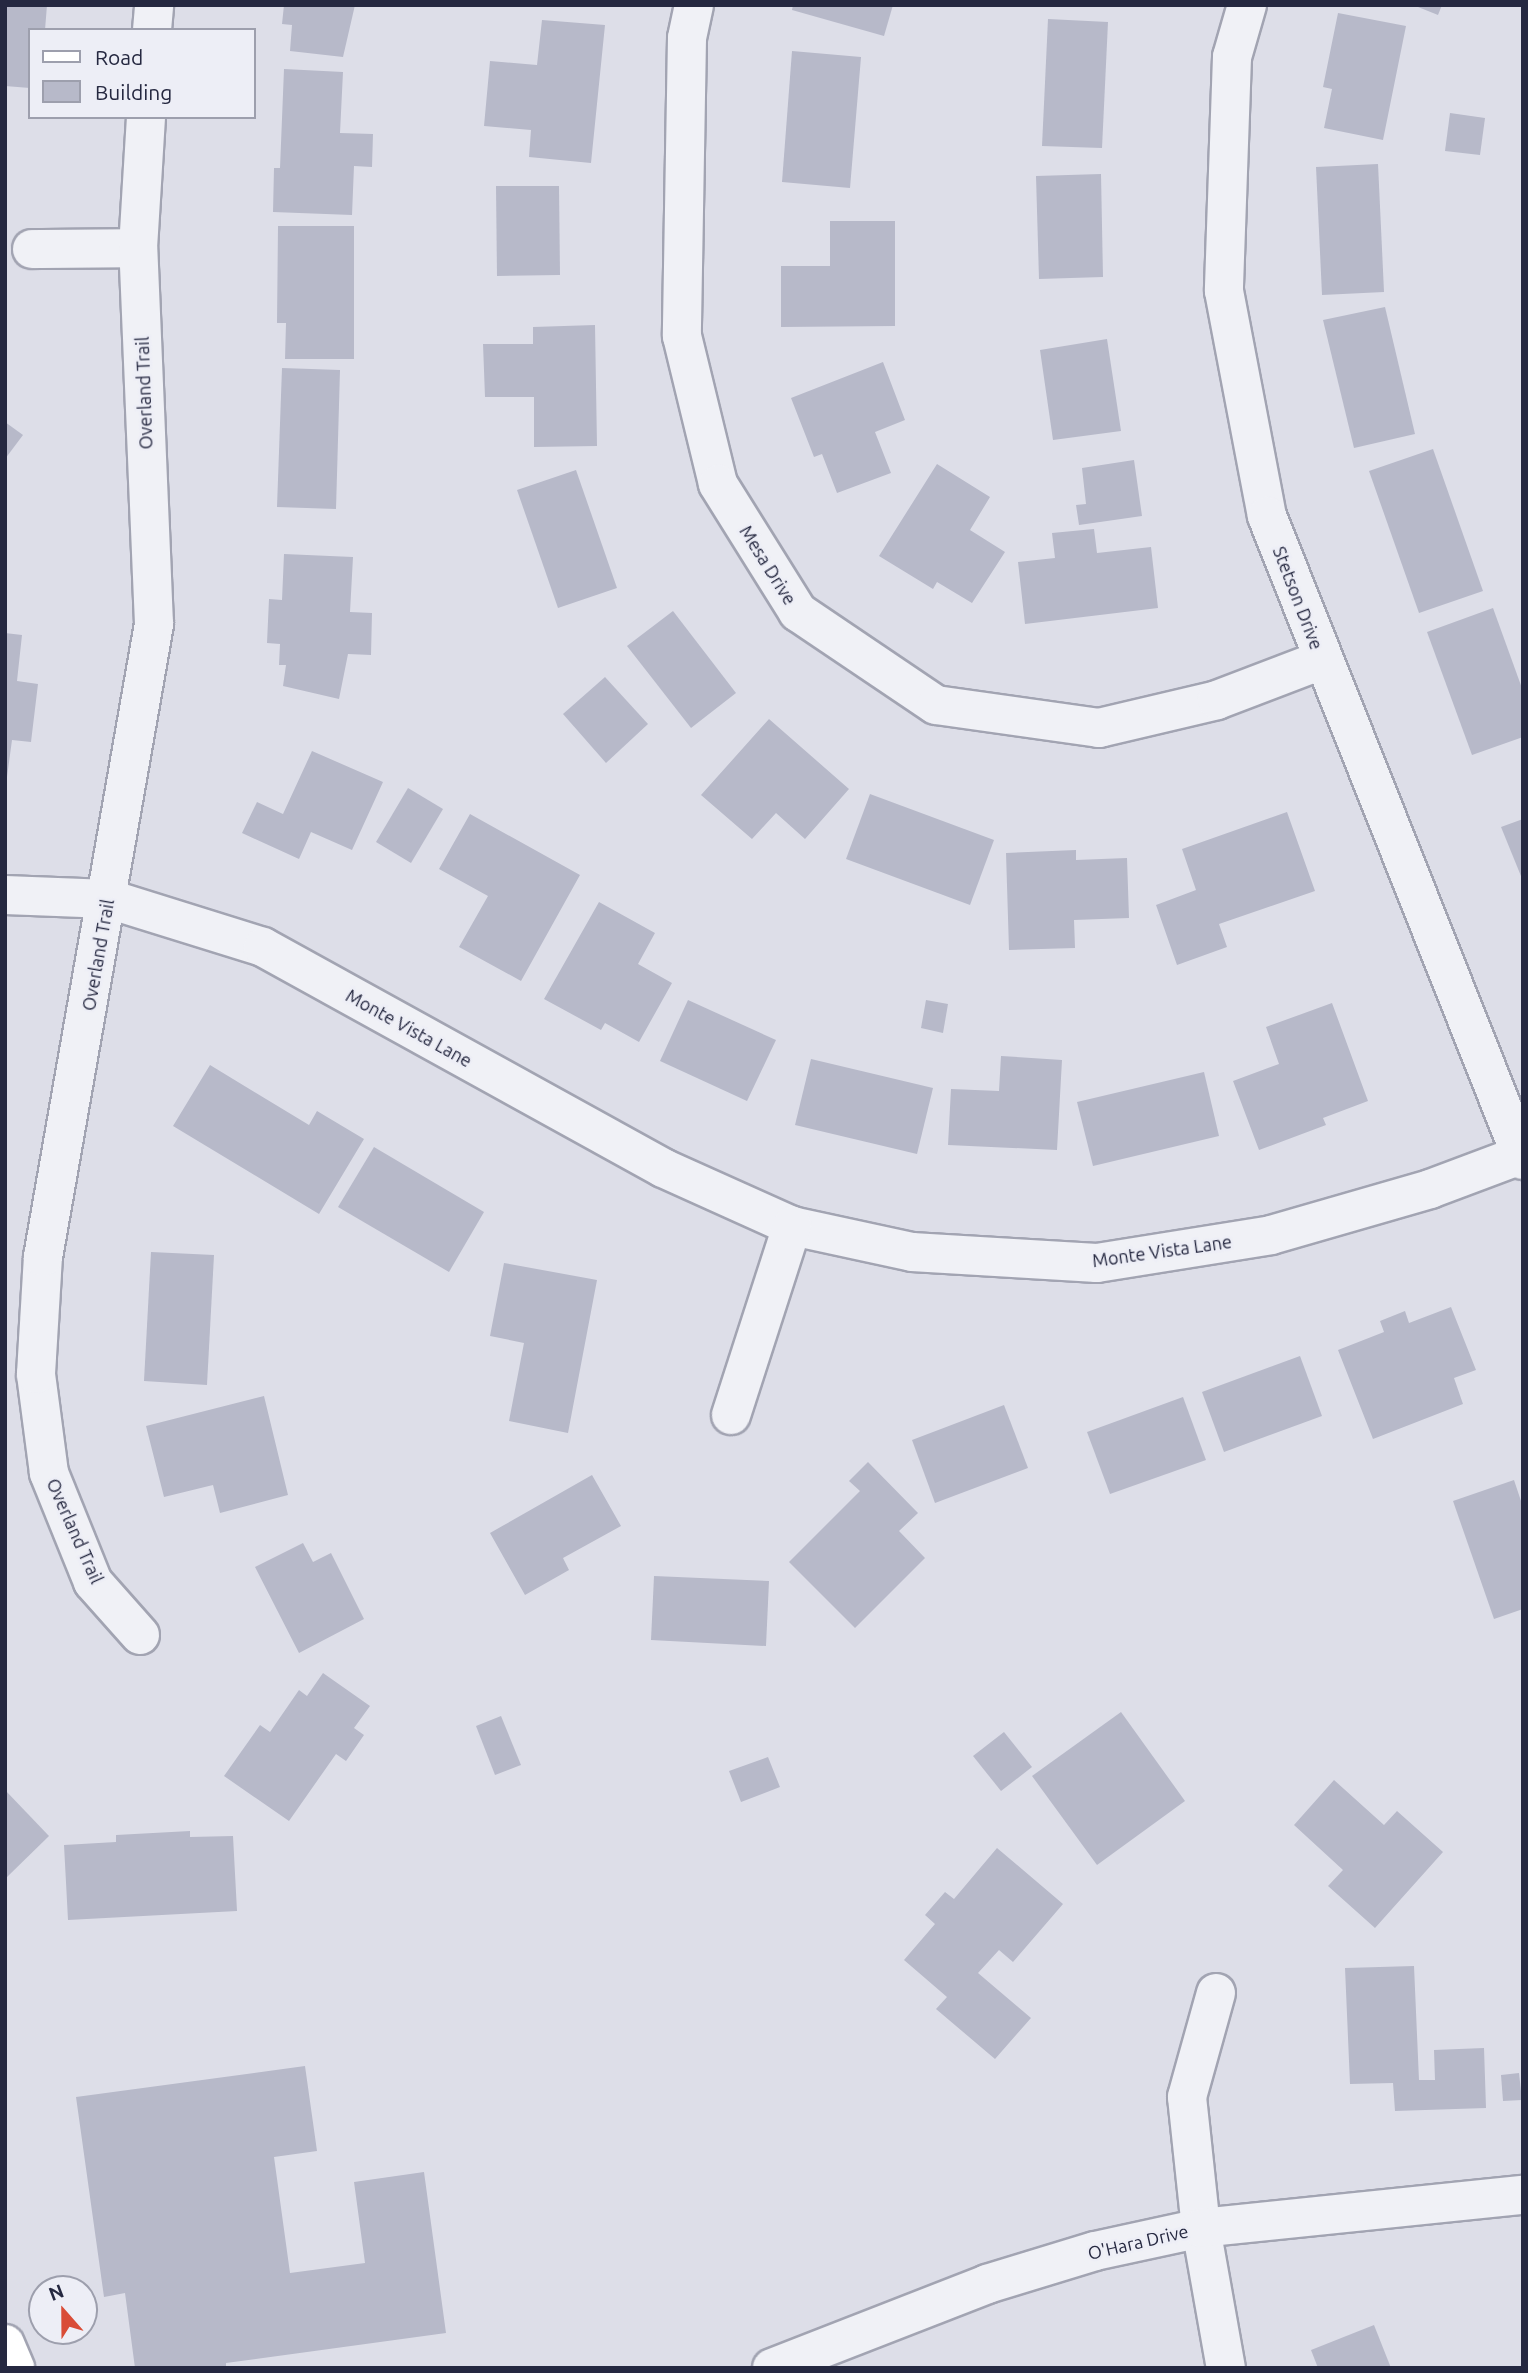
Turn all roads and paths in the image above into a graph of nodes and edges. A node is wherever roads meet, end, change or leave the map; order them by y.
1 (154, 5) edge
2 (694, 5) edge
3 (1247, 5) edge
4 (152, 28) edge
5 (146, 119) edge
6 (138, 248) junction
7 (32, 249) dead end
8 (1322, 660) junction
9 (5, 895) edge
10 (109, 899) junction
11 (1522, 1156) edge
12 (792, 1226) junction
13 (731, 1415) dead end
14 (140, 1635) dead end
15 (1216, 1993) dead end
16 (1523, 2195) edge
17 (1201, 2228) junction
18 (5, 2344) edge
19 (15, 2368) edge
20 (772, 2368) edge
21 (1226, 2368) edge

1 - 4 street
2 - 8 street, Mesa Drive
3 - 8 street, Stetson Drive
5 - 6 street, Overland Trail
6 - 7 street
6 - 10 street, Overland Trail
8 - 11 street, Stetson Drive
9 - 10 street, Monte Vista Lane
10 - 12 street, Monte Vista Lane
10 - 14 street, Overland Trail
11 - 12 street, Monte Vista Lane
12 - 13 street
15 - 17 street
16 - 17 street, O'Hara Drive
17 - 20 street, O'Hara Drive
17 - 21 street
18 - 19 main road

